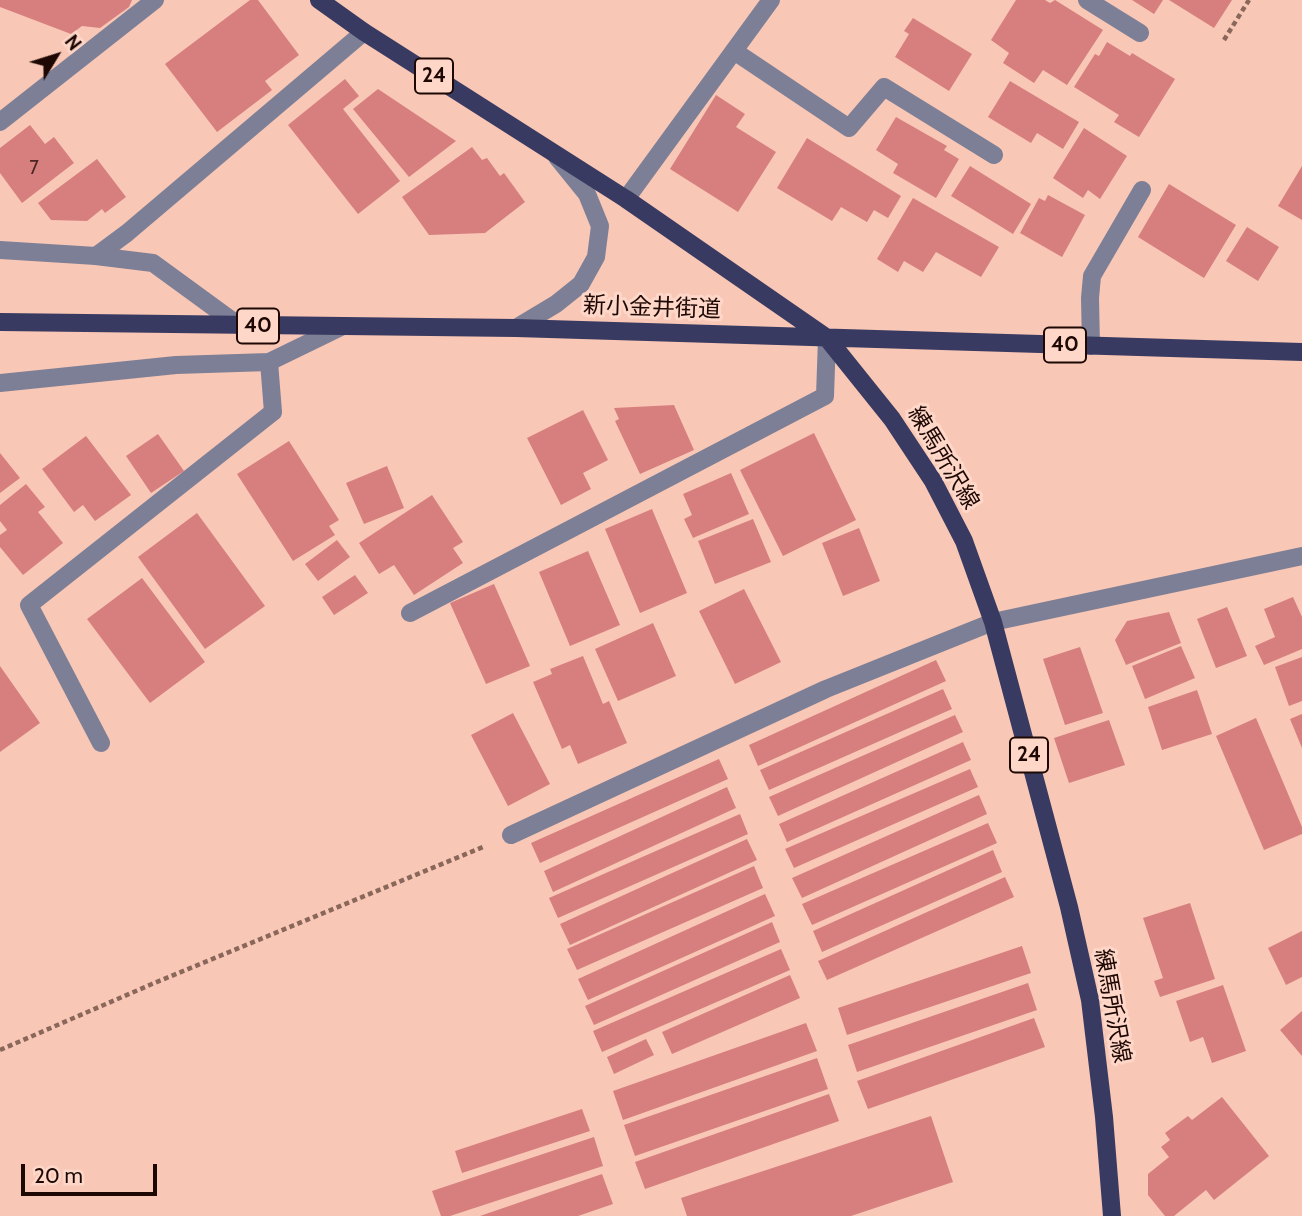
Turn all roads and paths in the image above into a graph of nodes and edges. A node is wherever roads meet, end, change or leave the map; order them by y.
1 (155, 0) edge
2 (319, 0) edge
3 (771, 0) edge
4 (1248, 0) edge
5 (1098, 3) edge
6 (364, 32) junction
7 (1140, 33) dead end
8 (1224, 40) dead end
9 (734, 51) junction
10 (0, 122) edge
11 (550, 149) junction
12 (994, 155) dead end
13 (1142, 190) dead end
14 (626, 199) junction
15 (0, 250) edge
16 (96, 256) junction
17 (0, 322) edge
18 (238, 325) junction
19 (341, 327) junction
20 (516, 328) junction
21 (827, 338) junction
22 (1091, 346) junction
23 (1302, 352) edge
24 (269, 362) junction
25 (0, 383) edge
26 (1302, 556) edge
27 (410, 613) dead end
28 (993, 622) junction
29 (100, 743) dead end
30 (511, 835) joint
31 (0, 1050) edge
32 (1112, 1216) edge

1 - 10 street
2 - 6 main road, 練馬所沢線 / 24
3 - 9 street
4 - 8 path
5 - 7 street
6 - 11 main road, 練馬所沢線 / 24
6 - 16 street
9 - 12 street
9 - 14 street
11 - 14 main road, 練馬所沢線 / 24
11 - 20 street
13 - 22 street
14 - 21 main road, 練馬所沢線 / 24
15 - 16 street
16 - 18 street
17 - 18 main road, 新小金井街道 / 40
18 - 19 main road, 新小金井街道 / 40
19 - 20 main road, 新小金井街道 / 40
19 - 24 street
20 - 21 main road, 新小金井街道 / 40
21 - 22 main road, 新小金井街道 / 40
21 - 27 street
21 - 28 main road, 練馬所沢線 / 24
22 - 23 main road, 新小金井街道 / 40
24 - 25 street
24 - 29 street
26 - 28 street
28 - 30 street
28 - 32 main road, 練馬所沢線 / 24
30 - 31 path

